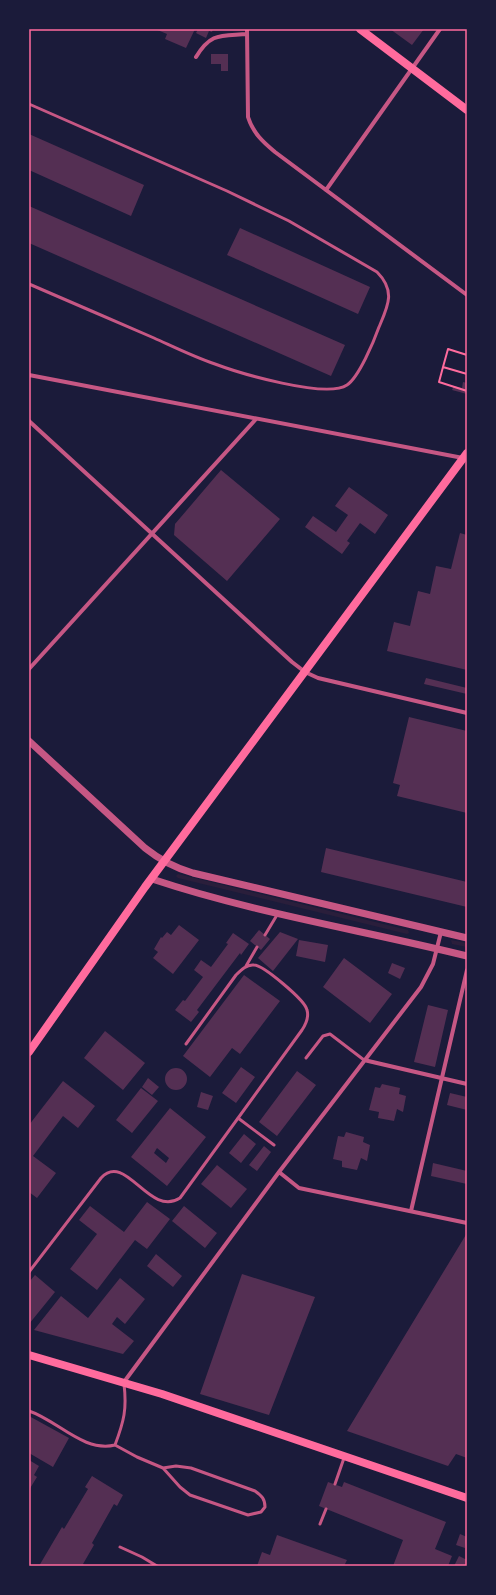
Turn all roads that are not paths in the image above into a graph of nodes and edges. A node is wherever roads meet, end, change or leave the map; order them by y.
1 (247, 29) edge
2 (360, 29) edge
3 (440, 29) edge
4 (247, 34) junction
5 (196, 57) dead end
6 (412, 68) junction
7 (29, 104) edge
8 (467, 110) edge
9 (326, 190) junction
10 (29, 284) edge
11 (467, 295) edge
12 (29, 375) edge
13 (256, 419) junction
14 (29, 421) edge
15 (465, 456) edge
16 (153, 534) junction
17 (29, 669) edge
18 (305, 672) junction
19 (467, 712) edge
20 (29, 741) edge
21 (164, 862) junction
22 (152, 879) junction
23 (278, 913) junction
24 (441, 932) junction
25 (264, 935) dead end
26 (467, 938) edge
27 (257, 947) dead end
28 (437, 949) junction
29 (467, 956) edge
30 (246, 967) junction
31 (467, 970) edge
32 (186, 1044) dead end
33 (30, 1047) edge
34 (306, 1058) dead end
35 (364, 1060) junction
36 (442, 1078) junction
37 (467, 1084) edge
38 (238, 1118) junction
39 (274, 1145) dead end
40 (279, 1172) junction
41 (411, 1211) junction
42 (467, 1224) edge
43 (29, 1272) edge
44 (29, 1355) edge
45 (123, 1382) junction
46 (29, 1411) edge
47 (115, 1445) junction
48 (344, 1458) junction
49 (163, 1468) junction
50 (335, 1484) dead end
51 (467, 1498) edge
52 (326, 1509) dead end
53 (320, 1524) dead end
54 (120, 1547) dead end
55 (157, 1566) edge

1 - 4 street
2 - 6 main road
3 - 6 street
4 - 5 street
4 - 9 street
6 - 8 main road
6 - 9 street
7 - 10 lane
9 - 11 street
12 - 13 street
13 - 15 street
13 - 16 street
14 - 16 street
15 - 18 main road
16 - 17 street
16 - 18 street
18 - 19 street
18 - 21 main road
20 - 21 street
21 - 22 main road
21 - 24 street
22 - 23 street
22 - 33 main road
23 - 25 lane
23 - 28 street
24 - 26 street
24 - 28 street
27 - 30 lane
28 - 29 street
28 - 35 street
30 - 32 lane
30 - 38 lane
31 - 36 street
34 - 35 lane
35 - 36 street
35 - 40 street
36 - 37 street
36 - 41 street
38 - 39 lane
38 - 43 lane
40 - 41 street
40 - 45 street
41 - 42 street
44 - 45 main road
45 - 47 lane
45 - 48 main road
46 - 47 lane
47 - 49 lane
48 - 50 lane
48 - 51 main road
49 - 49 lane
52 - 53 lane
54 - 55 lane

